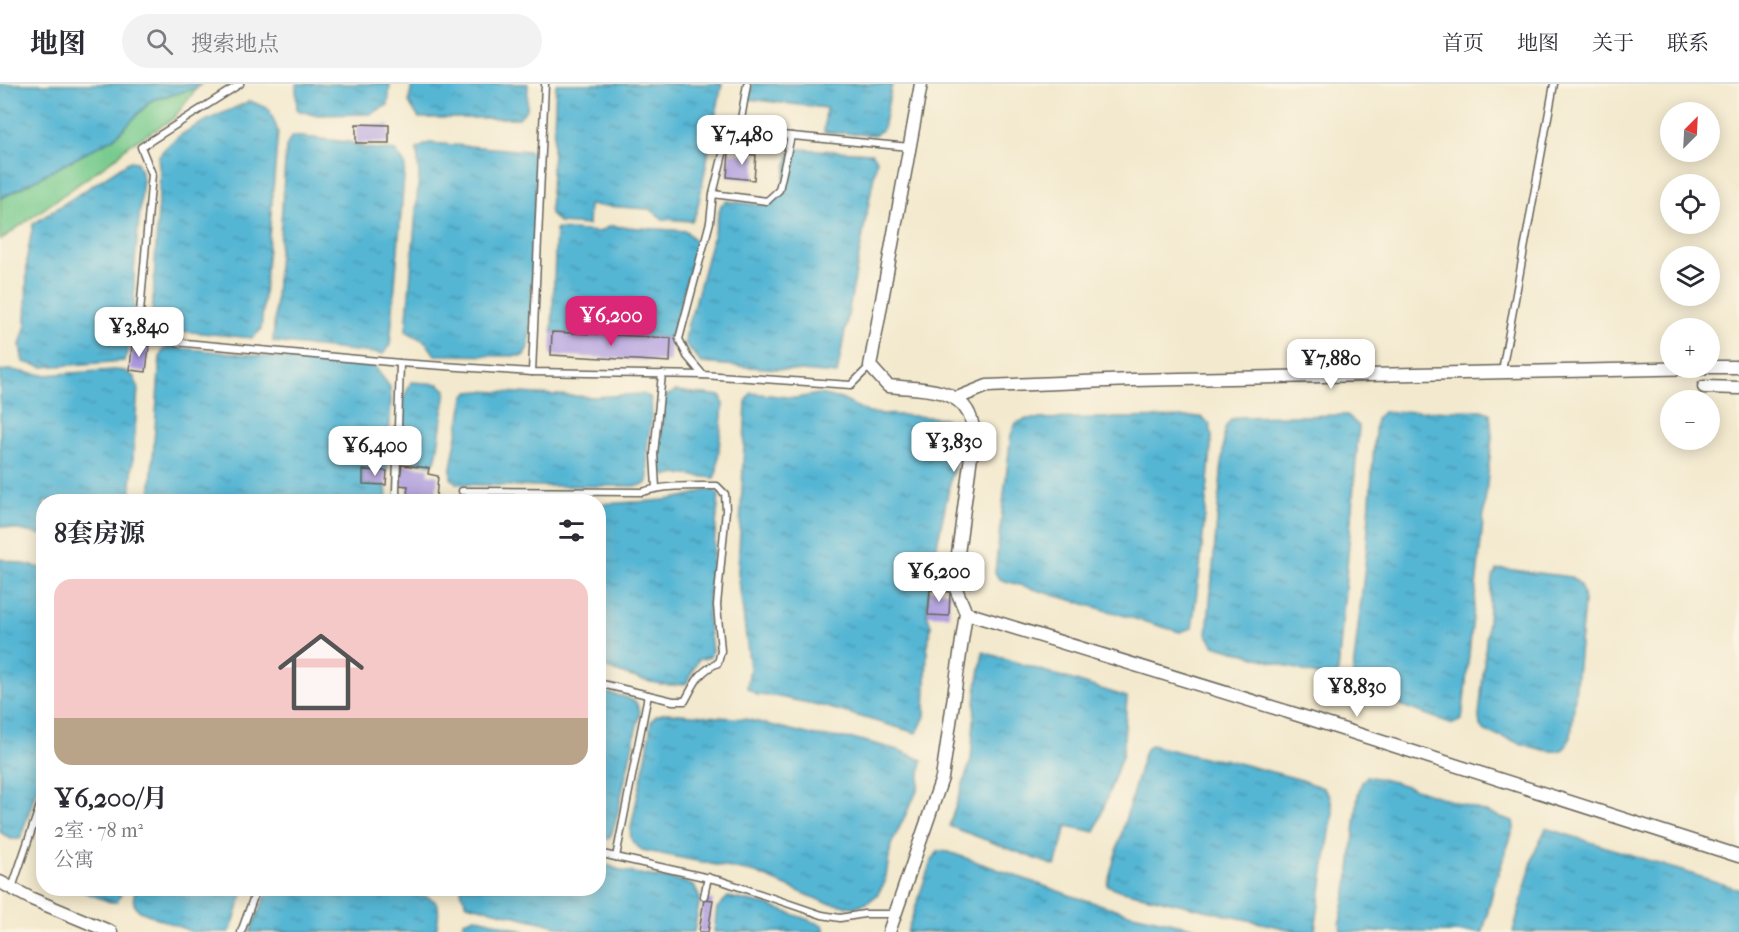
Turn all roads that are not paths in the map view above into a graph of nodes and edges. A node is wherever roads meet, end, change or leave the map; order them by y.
1 (240, 84) edge
2 (545, 84) edge
3 (747, 84) edge
4 (921, 84) edge
5 (1554, 84) edge
6 (739, 131) junction
7 (791, 136) junction
8 (910, 147) junction
9 (713, 194) junction
10 (400, 363) junction
11 (870, 366) junction
12 (1720, 367) edge
13 (1739, 367) edge
14 (1660, 369) edge
15 (1502, 371) junction
16 (532, 372) junction
17 (662, 374) junction
18 (703, 375) junction
19 (1704, 387) dead end
20 (1739, 388) edge
21 (957, 398) junction
22 (656, 488) junction
23 (462, 491) dead end
24 (563, 492) joint
25 (396, 494) edge
26 (966, 613) junction
27 (606, 685) edge
28 (648, 695) junction
29 (36, 813) edge
30 (606, 855) edge
31 (1739, 856) edge
32 (616, 857) junction
33 (708, 877) junction
34 (6, 885) edge
35 (254, 896) edge
36 (704, 896) dead end
37 (895, 914) junction
38 (111, 932) edge
39 (241, 932) edge
40 (890, 932) edge

1 - 10 lane
2 - 16 lane
3 - 6 lane
4 - 8 street
5 - 15 lane
6 - 7 lane
6 - 9 lane
7 - 8 lane
7 - 9 lane
8 - 11 street
9 - 18 lane
10 - 16 lane
10 - 25 lane
11 - 18 lane
11 - 21 street
12 - 13 street
14 - 15 street
15 - 21 street
16 - 17 lane
17 - 18 lane
17 - 22 lane
19 - 20 street
21 - 26 street
22 - 24 lane
22 - 28 lane
23 - 24 lane
26 - 31 street
26 - 37 street
27 - 28 lane
28 - 32 lane
29 - 34 lane
30 - 32 lane
32 - 33 lane
33 - 36 lane
33 - 37 lane
34 - 38 street
35 - 39 lane
37 - 40 street

